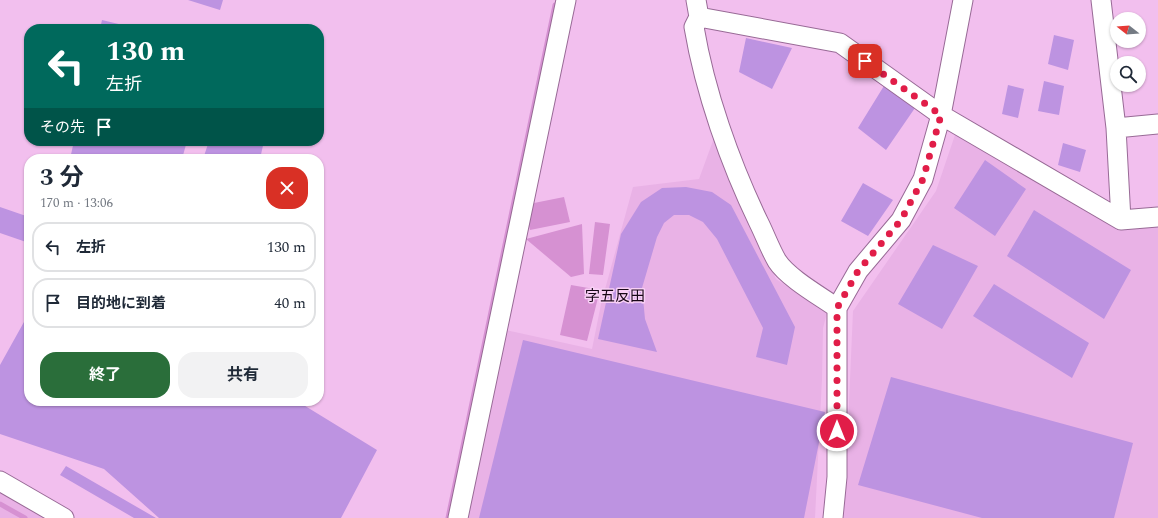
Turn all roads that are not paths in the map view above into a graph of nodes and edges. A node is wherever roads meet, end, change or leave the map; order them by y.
1 (566, 0) edge
2 (963, 0) edge
3 (1101, 0) edge
4 (698, 9) edge
5 (941, 115) junction
6 (1158, 124) edge
7 (1116, 128) junction
8 (1158, 217) edge
9 (1121, 220) junction
10 (837, 308) junction
11 (0, 481) edge
12 (64, 518) edge
13 (458, 518) edge
14 (834, 518) edge

1 - 13 street
2 - 5 street
3 - 7 street
4 - 5 street
4 - 10 street
5 - 9 street
5 - 10 street
6 - 7 street
7 - 9 street
8 - 9 street
10 - 14 street
11 - 12 street

